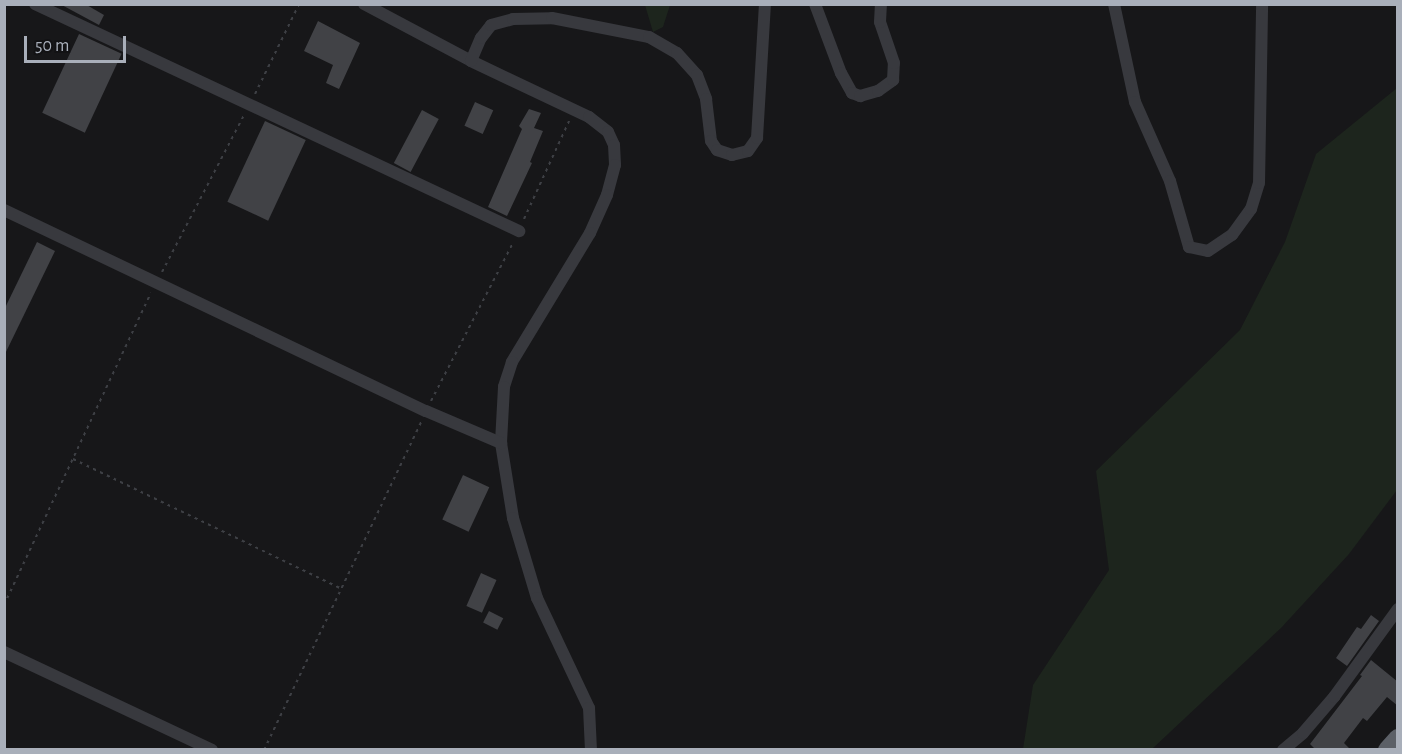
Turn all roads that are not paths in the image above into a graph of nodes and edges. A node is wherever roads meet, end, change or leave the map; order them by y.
1 (35, 4) edge
2 (364, 4) edge
3 (765, 4) edge
4 (815, 4) edge
5 (881, 4) edge
6 (1114, 4) edge
7 (1262, 4) edge
8 (471, 61) junction
9 (4, 210) edge
10 (519, 231) road end
11 (501, 443) junction
12 (1398, 609) edge
13 (4, 652) edge
14 (1398, 739) edge
15 (212, 750) edge
16 (591, 750) edge
17 (1283, 750) edge
18 (1388, 750) edge

1 - 10 street
2 - 8 street
3 - 8 street
4 - 5 street
6 - 7 street
8 - 11 street
9 - 11 street
11 - 16 street
12 - 17 street
13 - 15 street
14 - 18 highway

